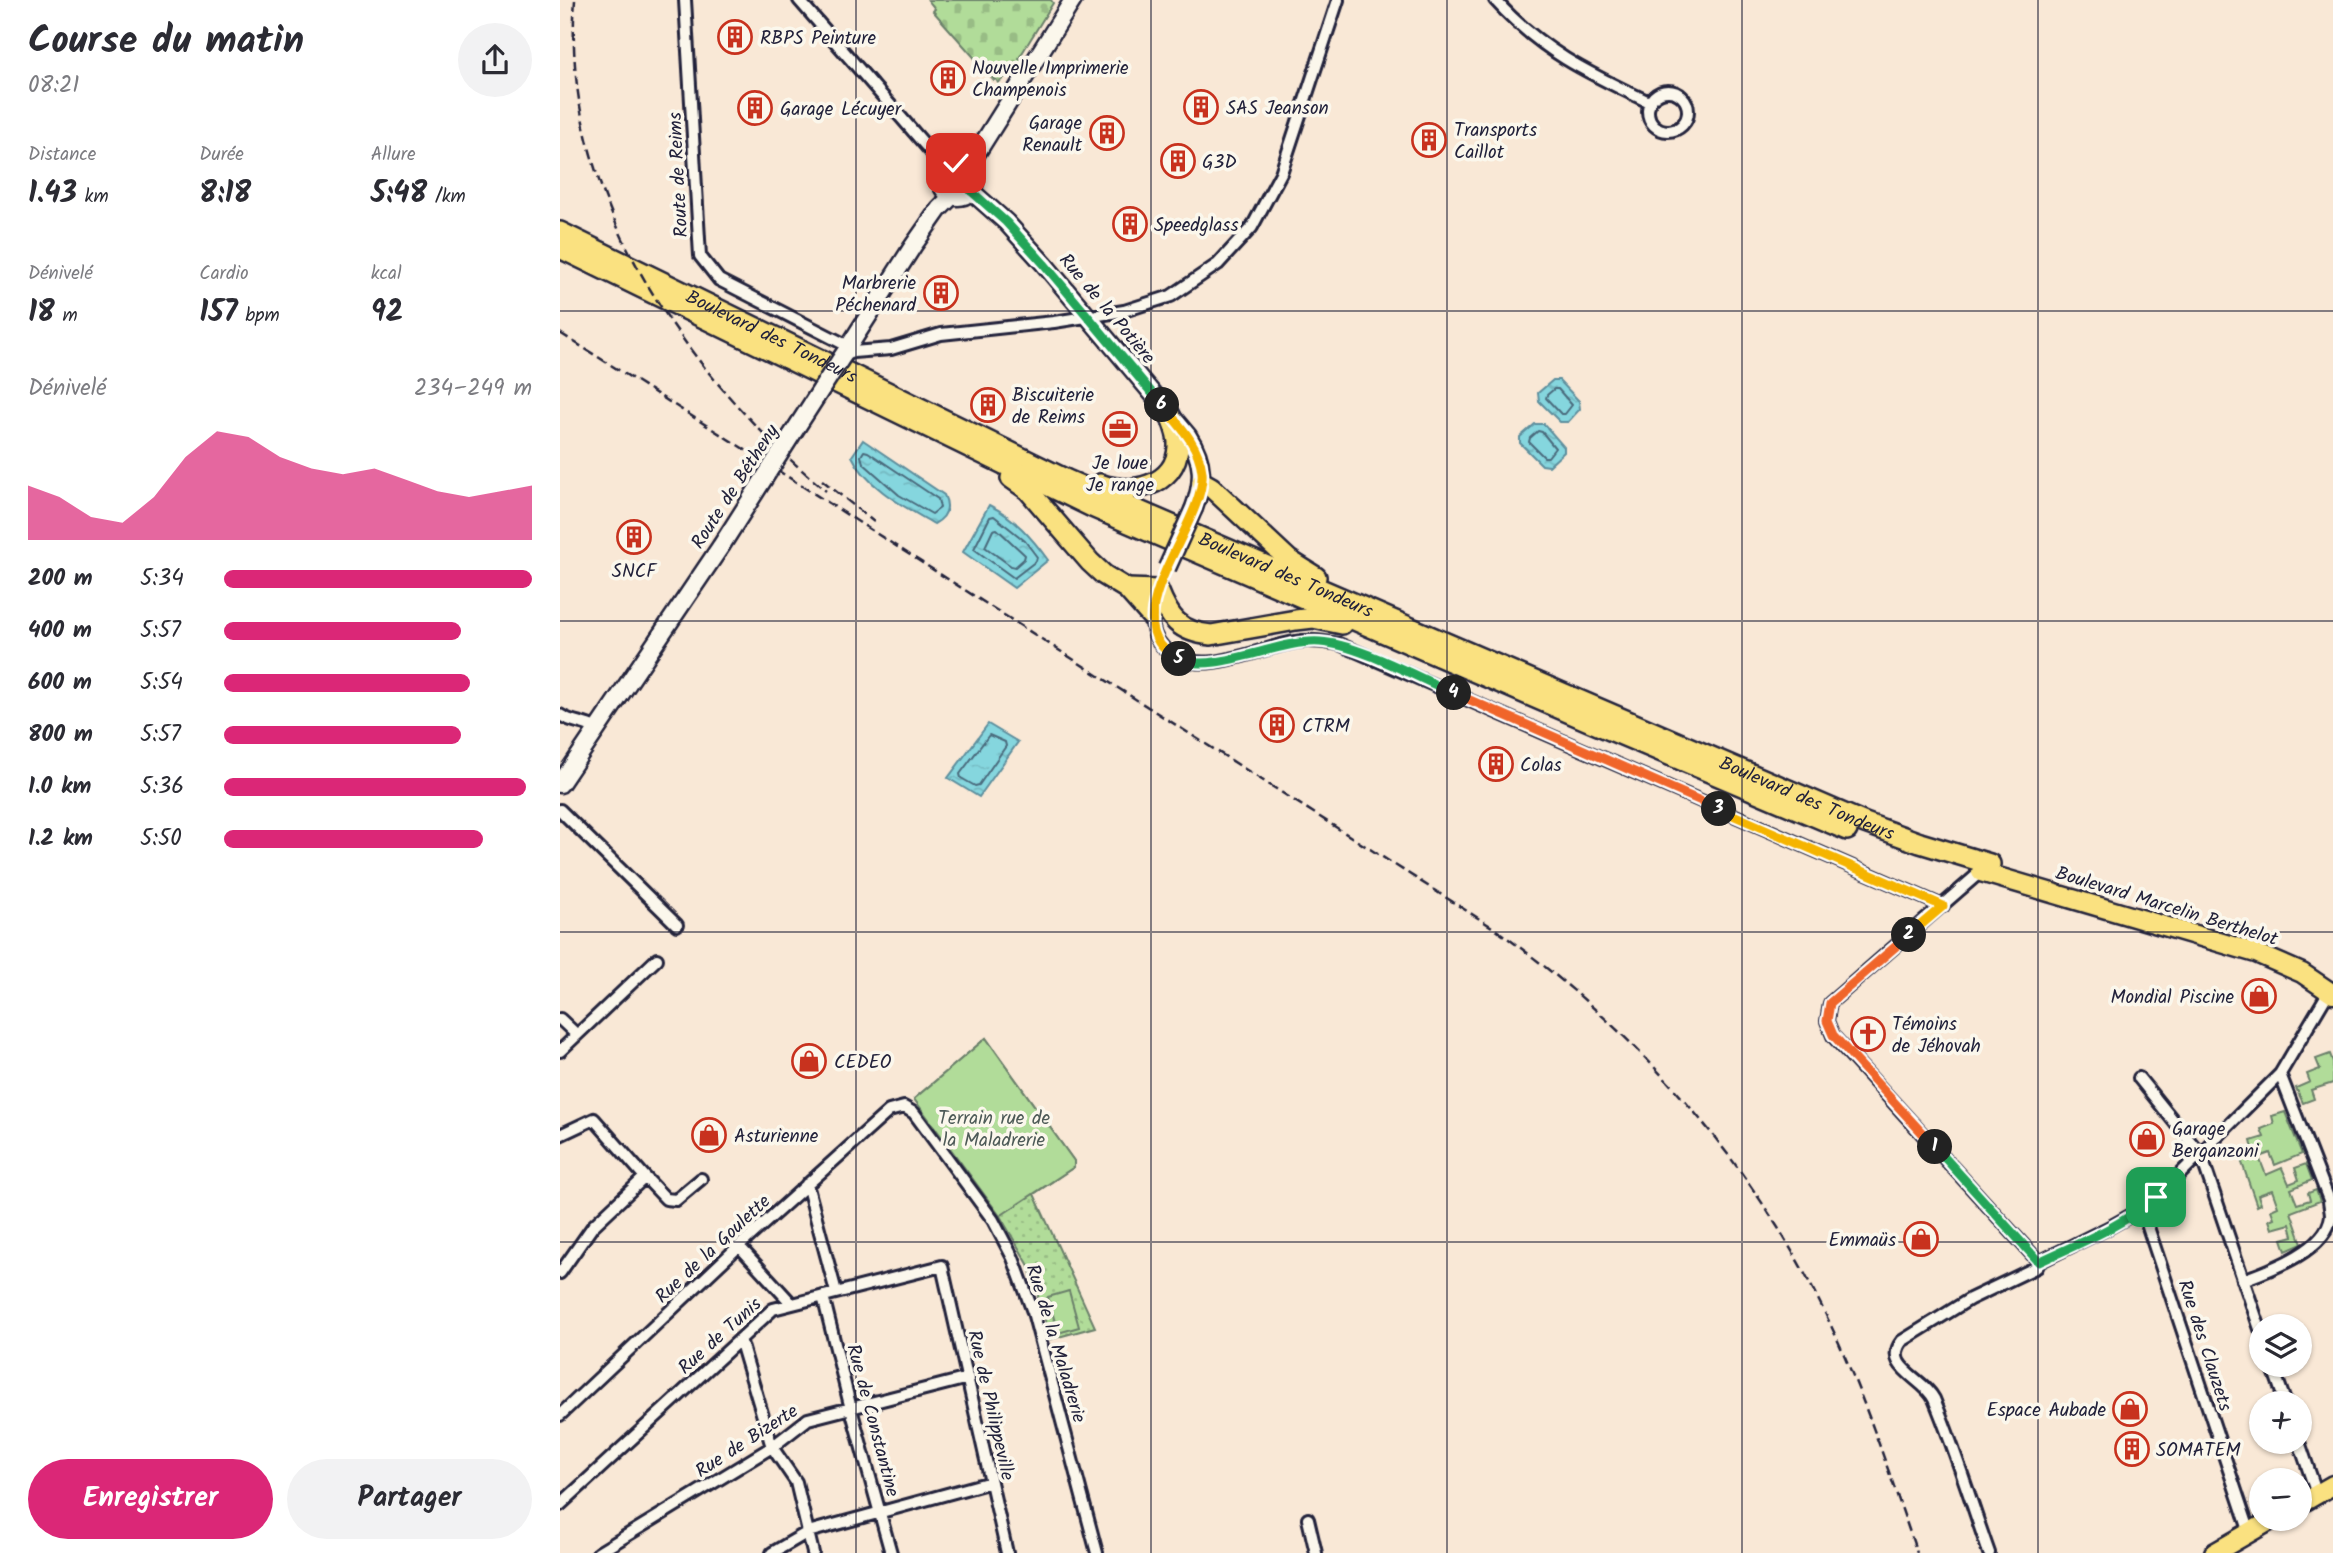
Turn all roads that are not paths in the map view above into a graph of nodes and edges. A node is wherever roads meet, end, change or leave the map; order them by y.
1 (685, 0) edge
2 (799, 0) edge
3 (1073, 0) edge
4 (1338, 0) edge
5 (1495, 0) edge
6 (1648, 102) dead end
7 (932, 153) junction
8 (962, 165) junction
9 (945, 187) junction
10 (971, 191) junction
11 (560, 232) edge
12 (560, 248) edge
13 (1086, 316) junction
14 (845, 351) junction
15 (1170, 415) junction
16 (906, 418) junction
17 (967, 431) junction
18 (1202, 482) junction
19 (1127, 589) junction
20 (1158, 590) junction
21 (1151, 616) junction
22 (1441, 641) junction
23 (560, 715) edge
24 (1591, 722) junction
25 (597, 729) junction
26 (560, 784) edge
27 (560, 810) edge
28 (1986, 868) junction
29 (1943, 906) junction
30 (677, 925) dead end
31 (657, 959) dead end
32 (2332, 988) edge
33 (560, 1019) edge
34 (577, 1035) junction
35 (560, 1051) edge
36 (2280, 1074) junction
37 (2139, 1078) dead end
38 (890, 1111) joint
39 (560, 1135) edge
40 (2201, 1155) junction
41 (645, 1177) junction
42 (701, 1179) dead end
43 (807, 1184) junction
44 (2142, 1209) junction
45 (739, 1246) junction
46 (2039, 1262) junction
47 (942, 1266) joint
48 (560, 1273) edge
49 (2243, 1280) junction
50 (836, 1292) junction
51 (823, 1296) junction
52 (792, 1304) junction
53 (2255, 1314) edge
54 (740, 1339) junction
55 (968, 1378) junction
56 (851, 1409) junction
57 (560, 1415) edge
58 (772, 1447) junction
59 (2303, 1454) edge
60 (991, 1482) junction
61 (2333, 1485) edge
62 (2317, 1494) junction
63 (2312, 1497) edge
64 (560, 1505) edge
65 (881, 1513) junction
66 (1308, 1519) dead end
67 (2253, 1531) edge
68 (808, 1532) junction
69 (2250, 1533) junction
70 (2219, 1552) edge
71 (598, 1553) edge
72 (772, 1553) edge
73 (813, 1553) edge
74 (891, 1553) edge
75 (1007, 1553) edge
76 (1097, 1553) edge
77 (1316, 1553) edge
78 (1989, 1553) edge

1 - 14 street, Route de Reims
2 - 7 street
3 - 8 main road
4 - 13 street
5 - 6 street
7 - 8 street
7 - 9 street
8 - 9 main road
8 - 10 main road
9 - 10 main road
9 - 14 main road, Route de Bétheny
10 - 13 main road, Rue de la Potière
11 - 17 highway, Boulevard des Tondeurs
12 - 16 highway, Boulevard des Tondeurs
13 - 14 street
13 - 15 main road, Rue de la Potière
14 - 25 main road, Route de Bétheny, bridge
15 - 17 highway
15 - 18 main road, Rue de la Potière
16 - 19 highway
16 - 24 highway, Boulevard des Tondeurs
17 - 22 highway, Boulevard des Tondeurs
18 - 20 main road, bridge
18 - 22 highway
19 - 20 highway
19 - 21 highway
20 - 21 street
20 - 24 highway
21 - 29 street
22 - 28 highway, Boulevard des Tondeurs
23 - 25 street
24 - 28 highway, Boulevard des Tondeurs
25 - 26 main road, Route de Bétheny
27 - 30 street
28 - 29 street
28 - 32 main road, Boulevard Marcelin Berthelot
29 - 46 street
31 - 34 street
32 - 36 street
33 - 34 street
34 - 35 street
36 - 40 street
36 - 49 street
37 - 40 street
38 - 43 street, Rue de la Goulette
38 - 76 street, Rue de la Maladrerie
39 - 41 street
40 - 44 street
40 - 49 street
41 - 42 street
41 - 48 street
43 - 45 street, Rue de la Goulette
43 - 50 street
44 - 46 street
44 - 69 street, Rue des Clauzets
45 - 52 street
45 - 57 street, Rue de la Goulette
46 - 78 street
47 - 50 street, Rue de Tunis
47 - 55 street, Rue de Philippeville
49 - 53 street
50 - 51 street, Rue de Tunis
51 - 52 street, Rue de Tunis
51 - 56 street, Rue de Constantine
52 - 54 street, Rue de Tunis
54 - 58 street
54 - 64 street, Rue de Tunis
55 - 56 street, Rue de Bizerte
55 - 60 street, Rue de Philippeville
56 - 58 street, Rue de Bizerte
56 - 65 street, Rue de Constantine
58 - 68 street
58 - 71 street, Rue de Bizerte
59 - 62 street
60 - 65 street
60 - 75 street, Rue de Philippeville
61 - 62 main road
62 - 63 main road
65 - 68 street
65 - 74 street, Rue de Constantine
66 - 77 street
67 - 69 main road
68 - 72 street
68 - 73 street
69 - 70 main road

